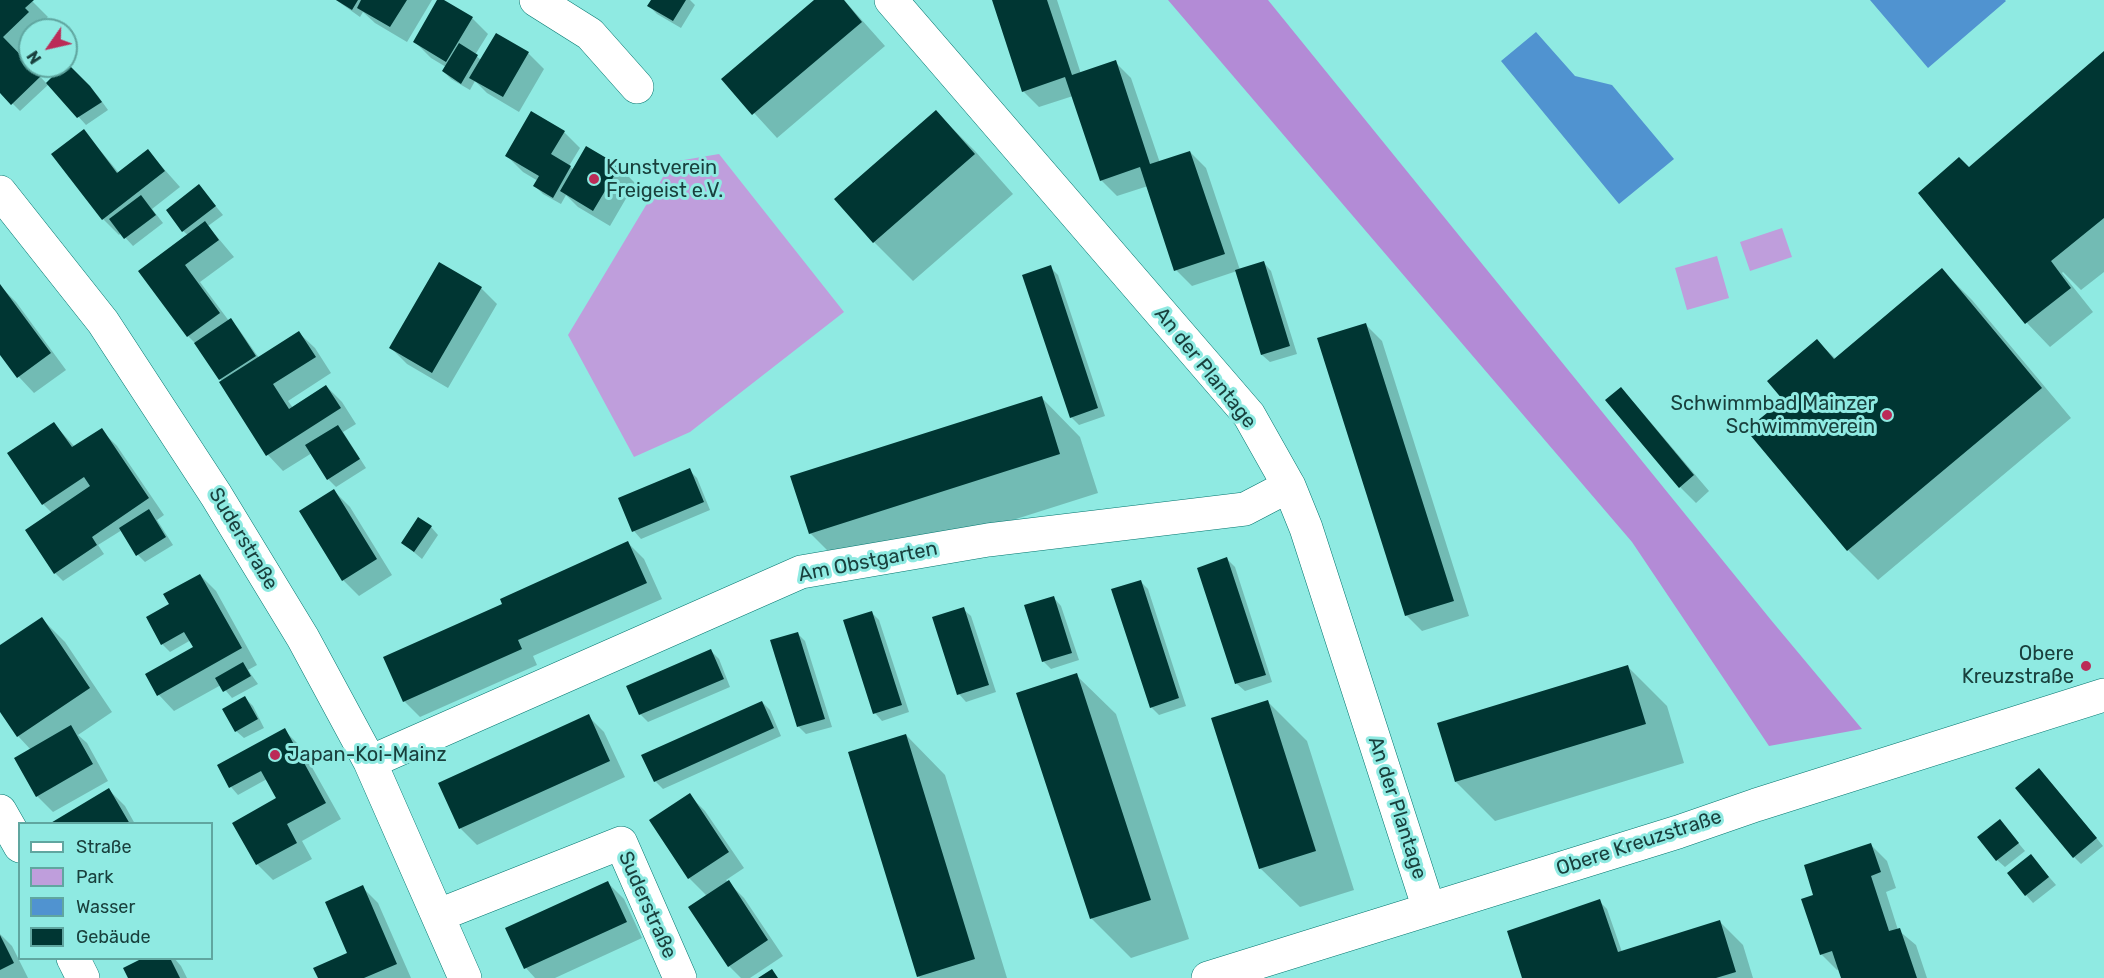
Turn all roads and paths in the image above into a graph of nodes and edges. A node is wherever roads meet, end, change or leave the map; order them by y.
1 (536, 0) edge
2 (891, 0) edge
3 (637, 87) dead end
4 (0, 192) edge
5 (1289, 486) junction
6 (2104, 695) edge
7 (369, 762) junction
8 (0, 812) edge
9 (18, 843) edge
10 (1429, 909) junction
11 (439, 915) junction
12 (75, 960) edge
13 (83, 978) edge
14 (465, 978) edge
15 (680, 978) edge
16 (1208, 978) edge

1 - 3 street
2 - 5 street, An der Plantage
4 - 7 street, Suderstraße
5 - 7 street, Am Obstgarten
5 - 10 street, An der Plantage
6 - 10 street, Obere Kreuzstraße
7 - 11 street, Suderstraße
8 - 9 street
10 - 16 street, Obere Kreuzstraße
11 - 14 street, Suderstraße
11 - 15 street, Suderstraße
12 - 13 street

